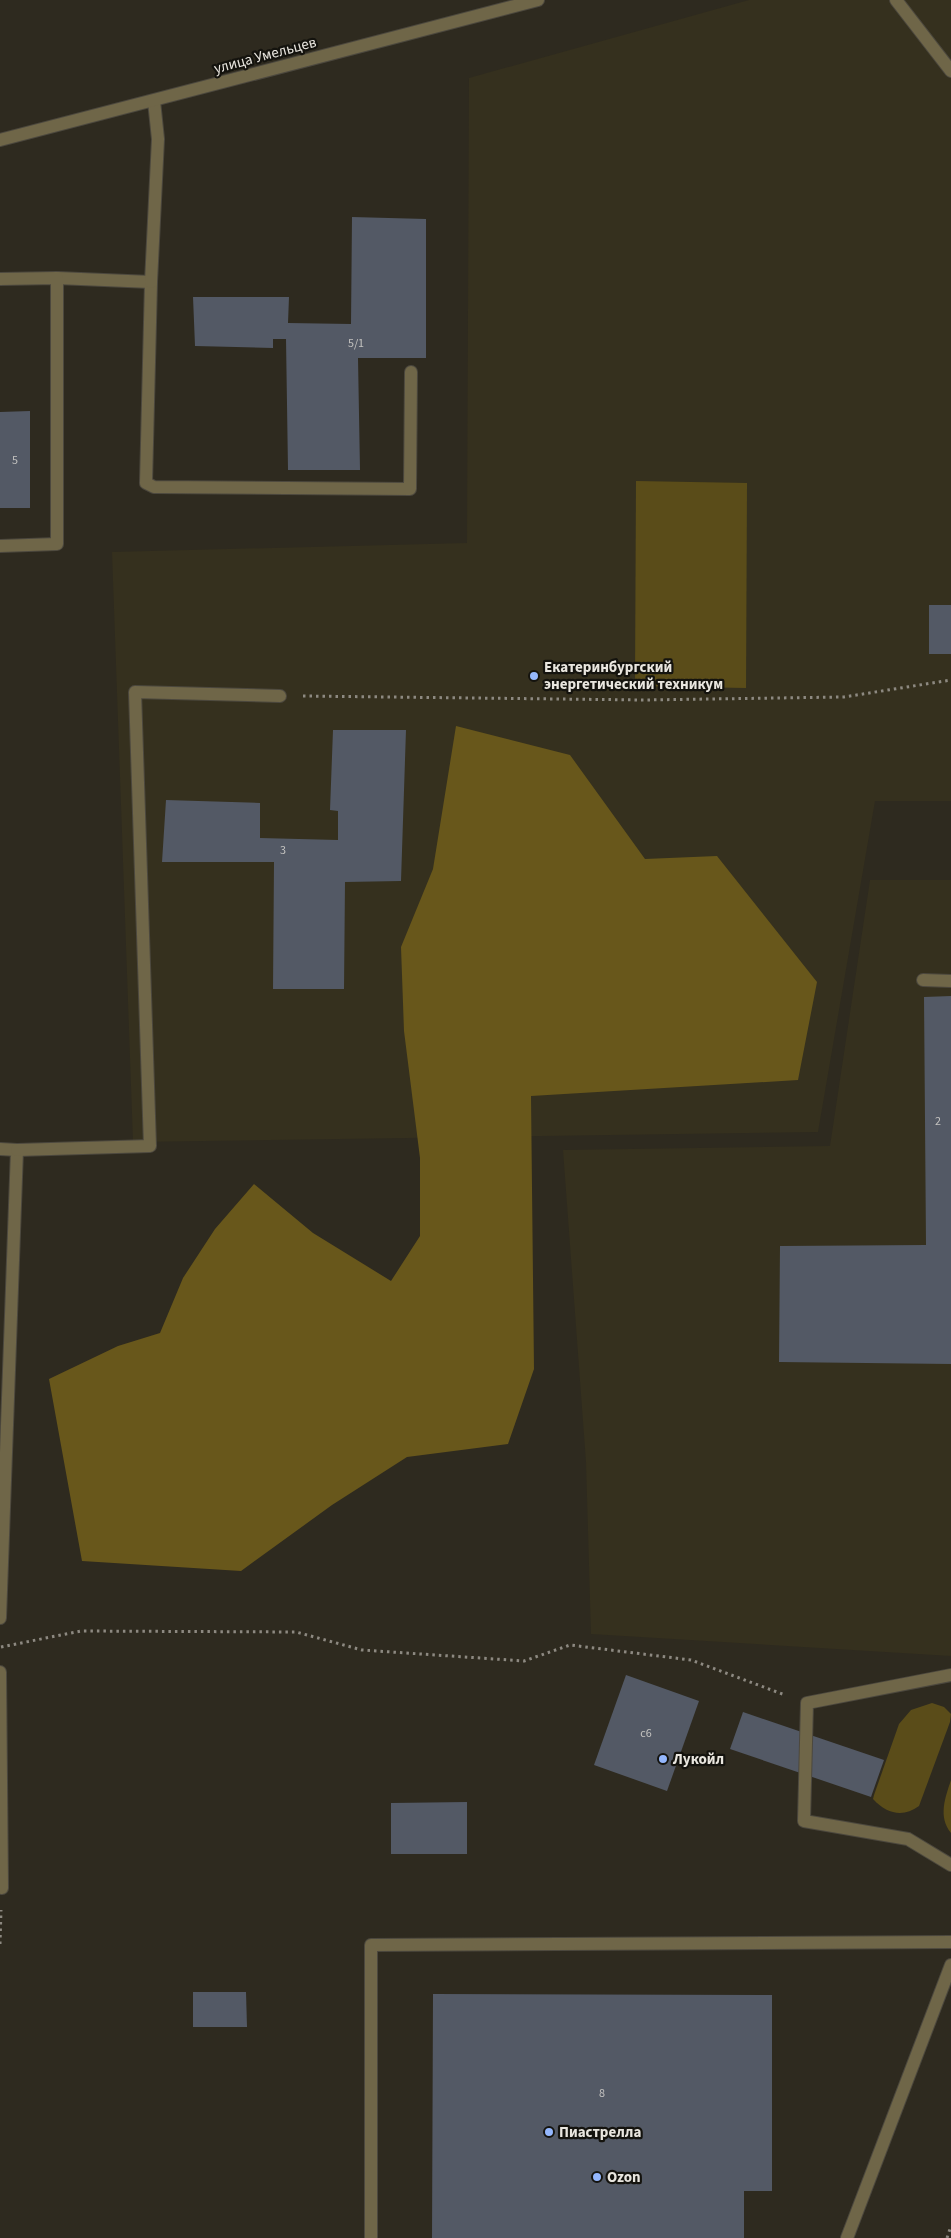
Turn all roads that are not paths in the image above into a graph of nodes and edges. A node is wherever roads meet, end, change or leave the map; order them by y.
1 (538, 0) edge
2 (896, 0) edge
3 (951, 71) edge
4 (154, 101) junction
5 (0, 140) edge
6 (58, 278) junction
7 (0, 279) edge
8 (151, 282) junction
9 (411, 372) dead end
10 (0, 546) edge
11 (280, 696) road end
12 (923, 980) dead end
13 (951, 981) edge
14 (0, 1149) edge
15 (17, 1150) junction
16 (5, 1362) edge
17 (0, 1618) edge
18 (0, 1672) edge
19 (951, 1674) edge
20 (951, 1865) edge
21 (2, 1888) road end
22 (951, 1942) edge
23 (951, 1965) edge
24 (371, 2238) edge
25 (847, 2238) edge

1 - 4 street, улица Умельцев
2 - 3 street
4 - 5 street, улица Умельцев
4 - 8 street
6 - 7 street
6 - 8 street
6 - 10 street
8 - 9 street
11 - 15 street
12 - 13 street
14 - 15 street
15 - 16 street
16 - 17 street
18 - 21 street
19 - 20 street
22 - 24 street
23 - 25 street

